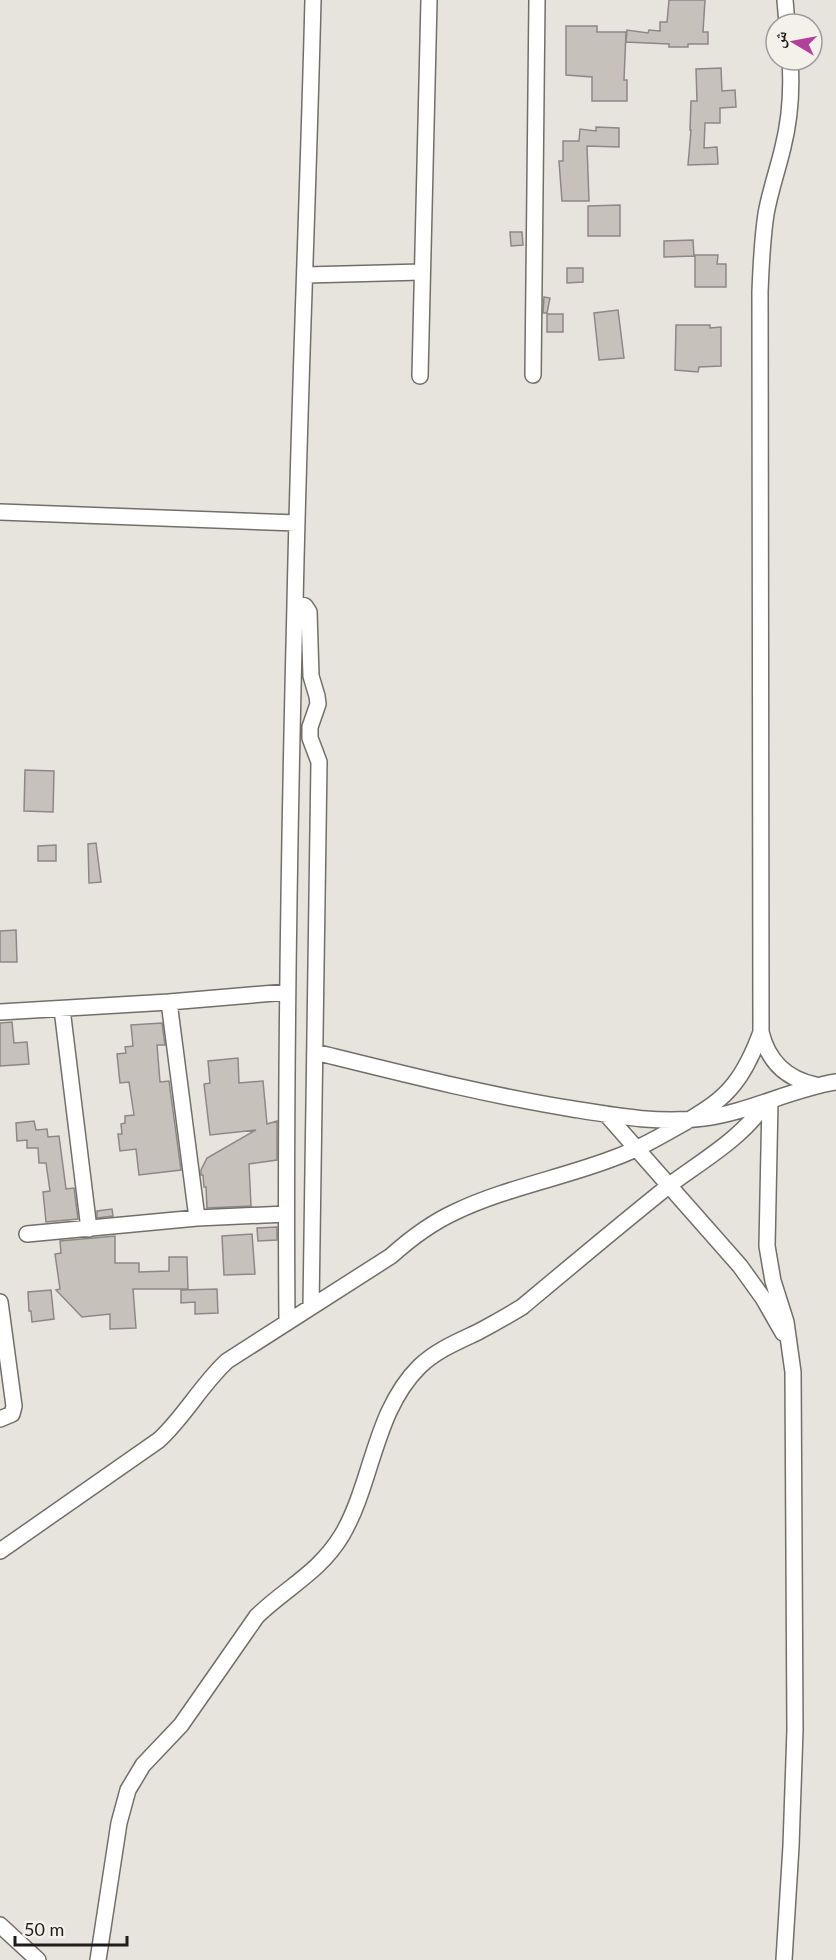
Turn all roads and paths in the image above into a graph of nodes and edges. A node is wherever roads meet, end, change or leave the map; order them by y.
1 (313, 0) edge
2 (429, 0) edge
3 (537, 0) edge
4 (790, 72) edge
5 (422, 272) junction
6 (306, 275) junction
7 (533, 375) dead end
8 (420, 376) dead end
9 (0, 512) edge
10 (297, 523) junction
11 (295, 603) junction
12 (287, 992) junction
13 (169, 1002) junction
14 (62, 1009) junction
15 (0, 1012) edge
16 (761, 1032) junction
17 (315, 1052) junction
18 (836, 1082) edge
19 (816, 1085) junction
20 (767, 1102) junction
21 (606, 1114) junction
22 (690, 1119) junction
23 (637, 1148) junction
24 (669, 1186) junction
25 (286, 1214) junction
26 (197, 1218) junction
27 (89, 1229) junction
28 (27, 1234) dead end
29 (0, 1302) edge
30 (311, 1307) junction
31 (287, 1322) junction
32 (791, 1347) junction
33 (0, 1419) edge
34 (0, 1551) edge
35 (0, 1925) edge
36 (38, 1960) edge
37 (98, 1960) edge
38 (784, 1960) edge

1 - 6 street
2 - 5 street
3 - 7 street
4 - 16 street
5 - 6 street
5 - 8 street
6 - 10 street
9 - 10 street
10 - 11 street
11 - 12 street
11 - 17 street
12 - 13 street
12 - 25 street
13 - 14 street
13 - 26 street
14 - 15 street
14 - 27 street
16 - 19 street
16 - 22 street
17 - 21 street
17 - 30 street
18 - 19 street
19 - 20 street
20 - 22 street
20 - 24 street
20 - 32 street
21 - 22 street
21 - 23 street
22 - 23 street
23 - 24 street
23 - 30 street
24 - 32 street
24 - 37 street
25 - 26 street
25 - 31 street
26 - 27 street
27 - 28 street
29 - 33 street
30 - 31 street
31 - 34 street
32 - 38 street
35 - 36 street

